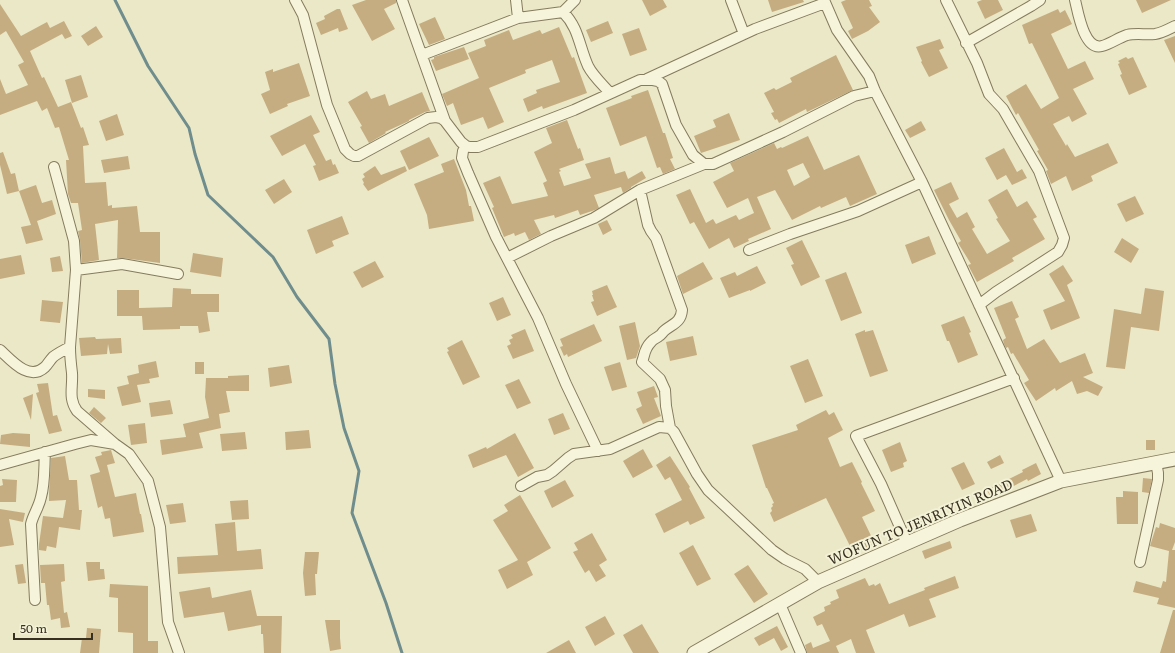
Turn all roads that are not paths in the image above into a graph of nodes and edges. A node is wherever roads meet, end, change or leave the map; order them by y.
1 (295, 0) edge
2 (402, 0) edge
3 (516, 0) edge
4 (575, 0) edge
5 (731, 0) edge
6 (946, 0) edge
7 (1040, 0) edge
8 (1075, 0) edge
9 (824, 2) edge
10 (563, 12) junction
11 (518, 18) junction
12 (1175, 26) edge
13 (744, 34) junction
14 (966, 43) junction
15 (422, 55) junction
16 (647, 79) junction
17 (875, 91) junction
18 (610, 93) junction
19 (445, 121) junction
20 (466, 146) junction
21 (704, 164) junction
22 (54, 167) dead end
23 (922, 182) junction
24 (640, 190) junction
25 (749, 250) dead end
26 (507, 258) junction
27 (76, 270) junction
28 (178, 274) dead end
29 (979, 306) junction
30 (70, 347) junction
31 (0, 350) edge
32 (1014, 378) junction
33 (670, 428) junction
34 (115, 444) junction
35 (598, 451) junction
36 (45, 452) junction
37 (1175, 459) edge
38 (1156, 462) junction
39 (0, 465) edge
40 (1061, 481) junction
41 (521, 486) dead end
42 (907, 543) junction
43 (1140, 562) dead end
44 (818, 582) junction
45 (35, 600) dead end
46 (780, 604) junction
47 (179, 653) edge
48 (694, 653) edge
49 (801, 653) edge

1 - 19 street
2 - 15 street
3 - 11 street
4 - 10 street
5 - 13 street
6 - 14 street
7 - 14 street
8 - 12 street
9 - 13 street
9 - 17 street
10 - 11 street
10 - 18 street
11 - 15 street
13 - 16 street
14 - 29 street
15 - 19 street
16 - 18 street
16 - 21 street
17 - 21 street
17 - 23 street
18 - 20 street
19 - 20 street
20 - 26 street
21 - 24 street
22 - 27 street
23 - 25 street
23 - 29 street
24 - 26 street
24 - 33 street
26 - 35 street
27 - 28 street
27 - 30 street
29 - 32 street
30 - 31 street
30 - 34 street
32 - 40 street
32 - 42 street
33 - 35 street
33 - 44 street
34 - 36 street
34 - 47 street
35 - 41 street
36 - 39 street
36 - 45 street
37 - 38 street, WOFUN TO JENRIYIN ROAD
38 - 40 street, WOFUN TO JENRIYIN ROAD
38 - 43 street
40 - 42 street, WOFUN TO JENRIYIN ROAD
42 - 44 street, WOFUN TO JENRIYIN ROAD
44 - 46 street, WOFUN TO JENRIYIN ROAD
46 - 48 street, WOFUN TO JENRIYIN ROAD
46 - 49 street

